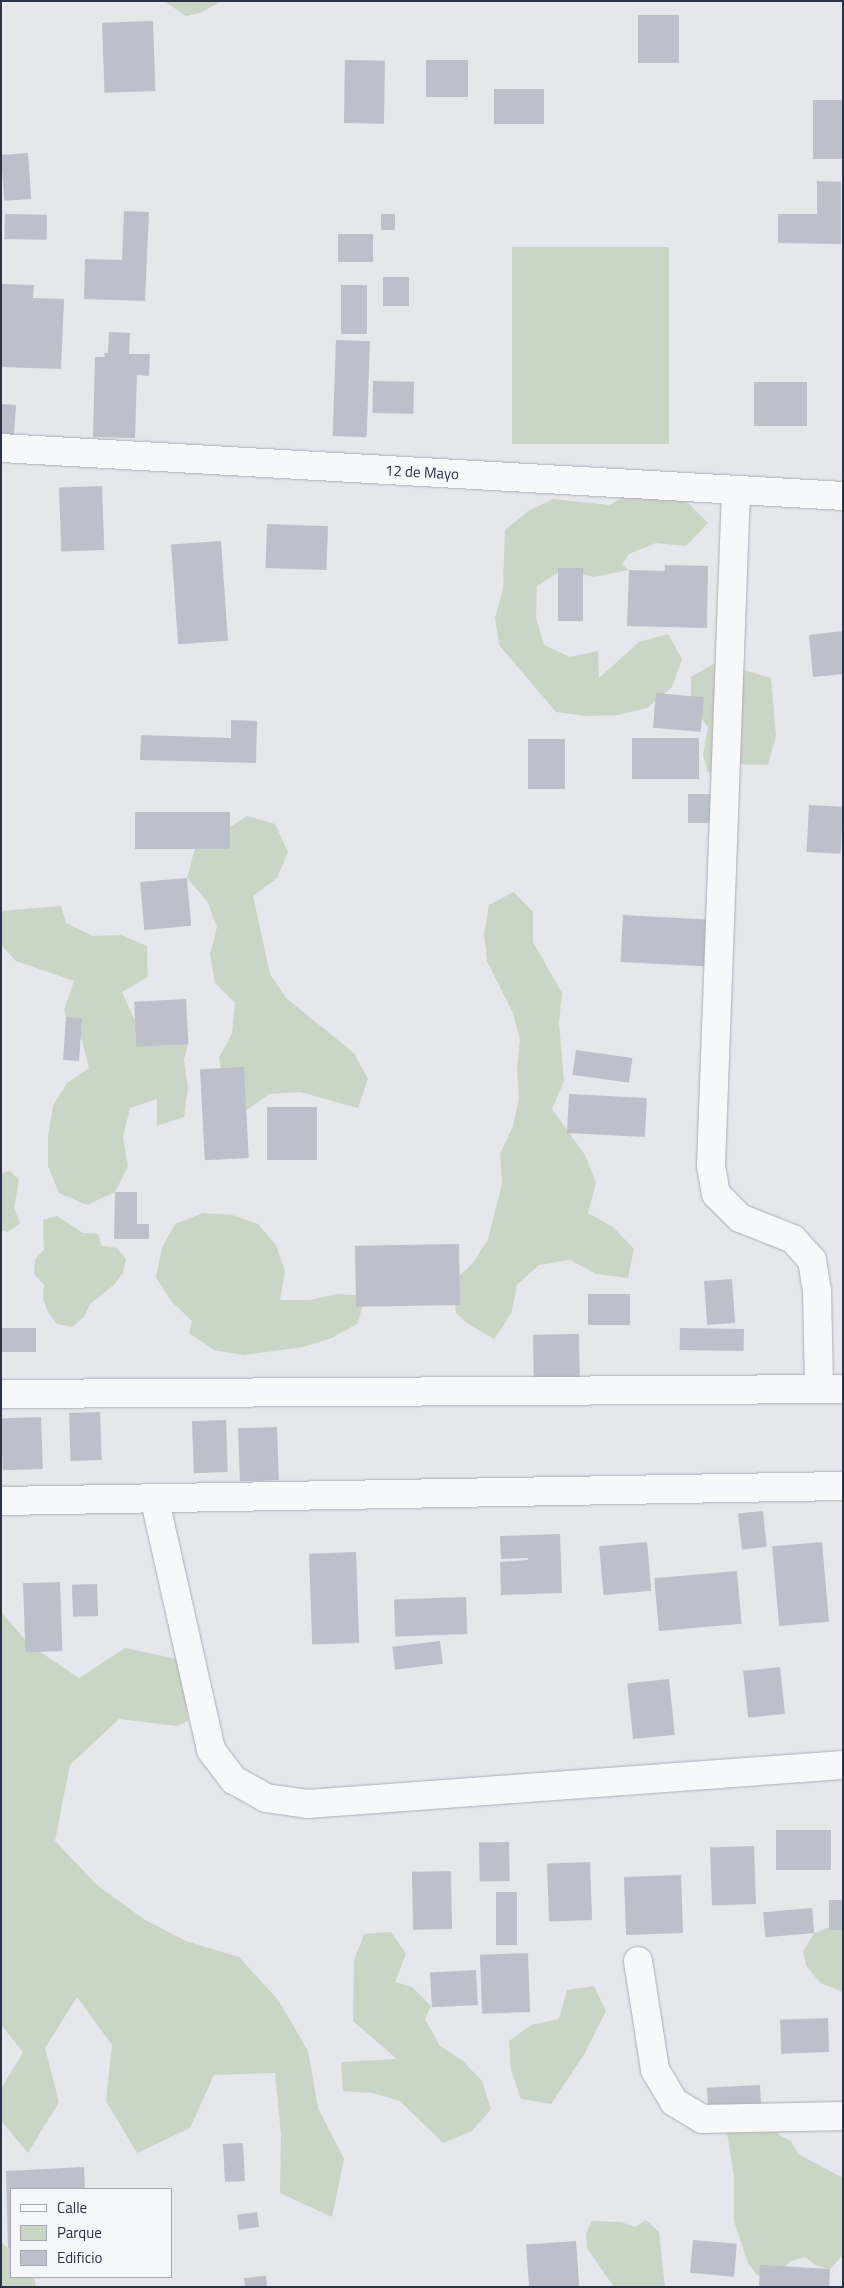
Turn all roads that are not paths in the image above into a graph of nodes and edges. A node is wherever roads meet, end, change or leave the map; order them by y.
1 (1, 448) edge
2 (736, 490) junction
3 (843, 496) edge
4 (831, 1389) edge
5 (1, 1394) edge
6 (843, 1486) edge
7 (1, 1501) edge
8 (155, 1501) junction
9 (843, 1765) edge
10 (638, 1961) dead end
11 (843, 2116) edge

1 - 2 street, 12 de Mayo
2 - 3 street, 12 de Mayo
2 - 4 street
4 - 5 street
6 - 8 street
7 - 8 street
8 - 9 street
10 - 11 street

